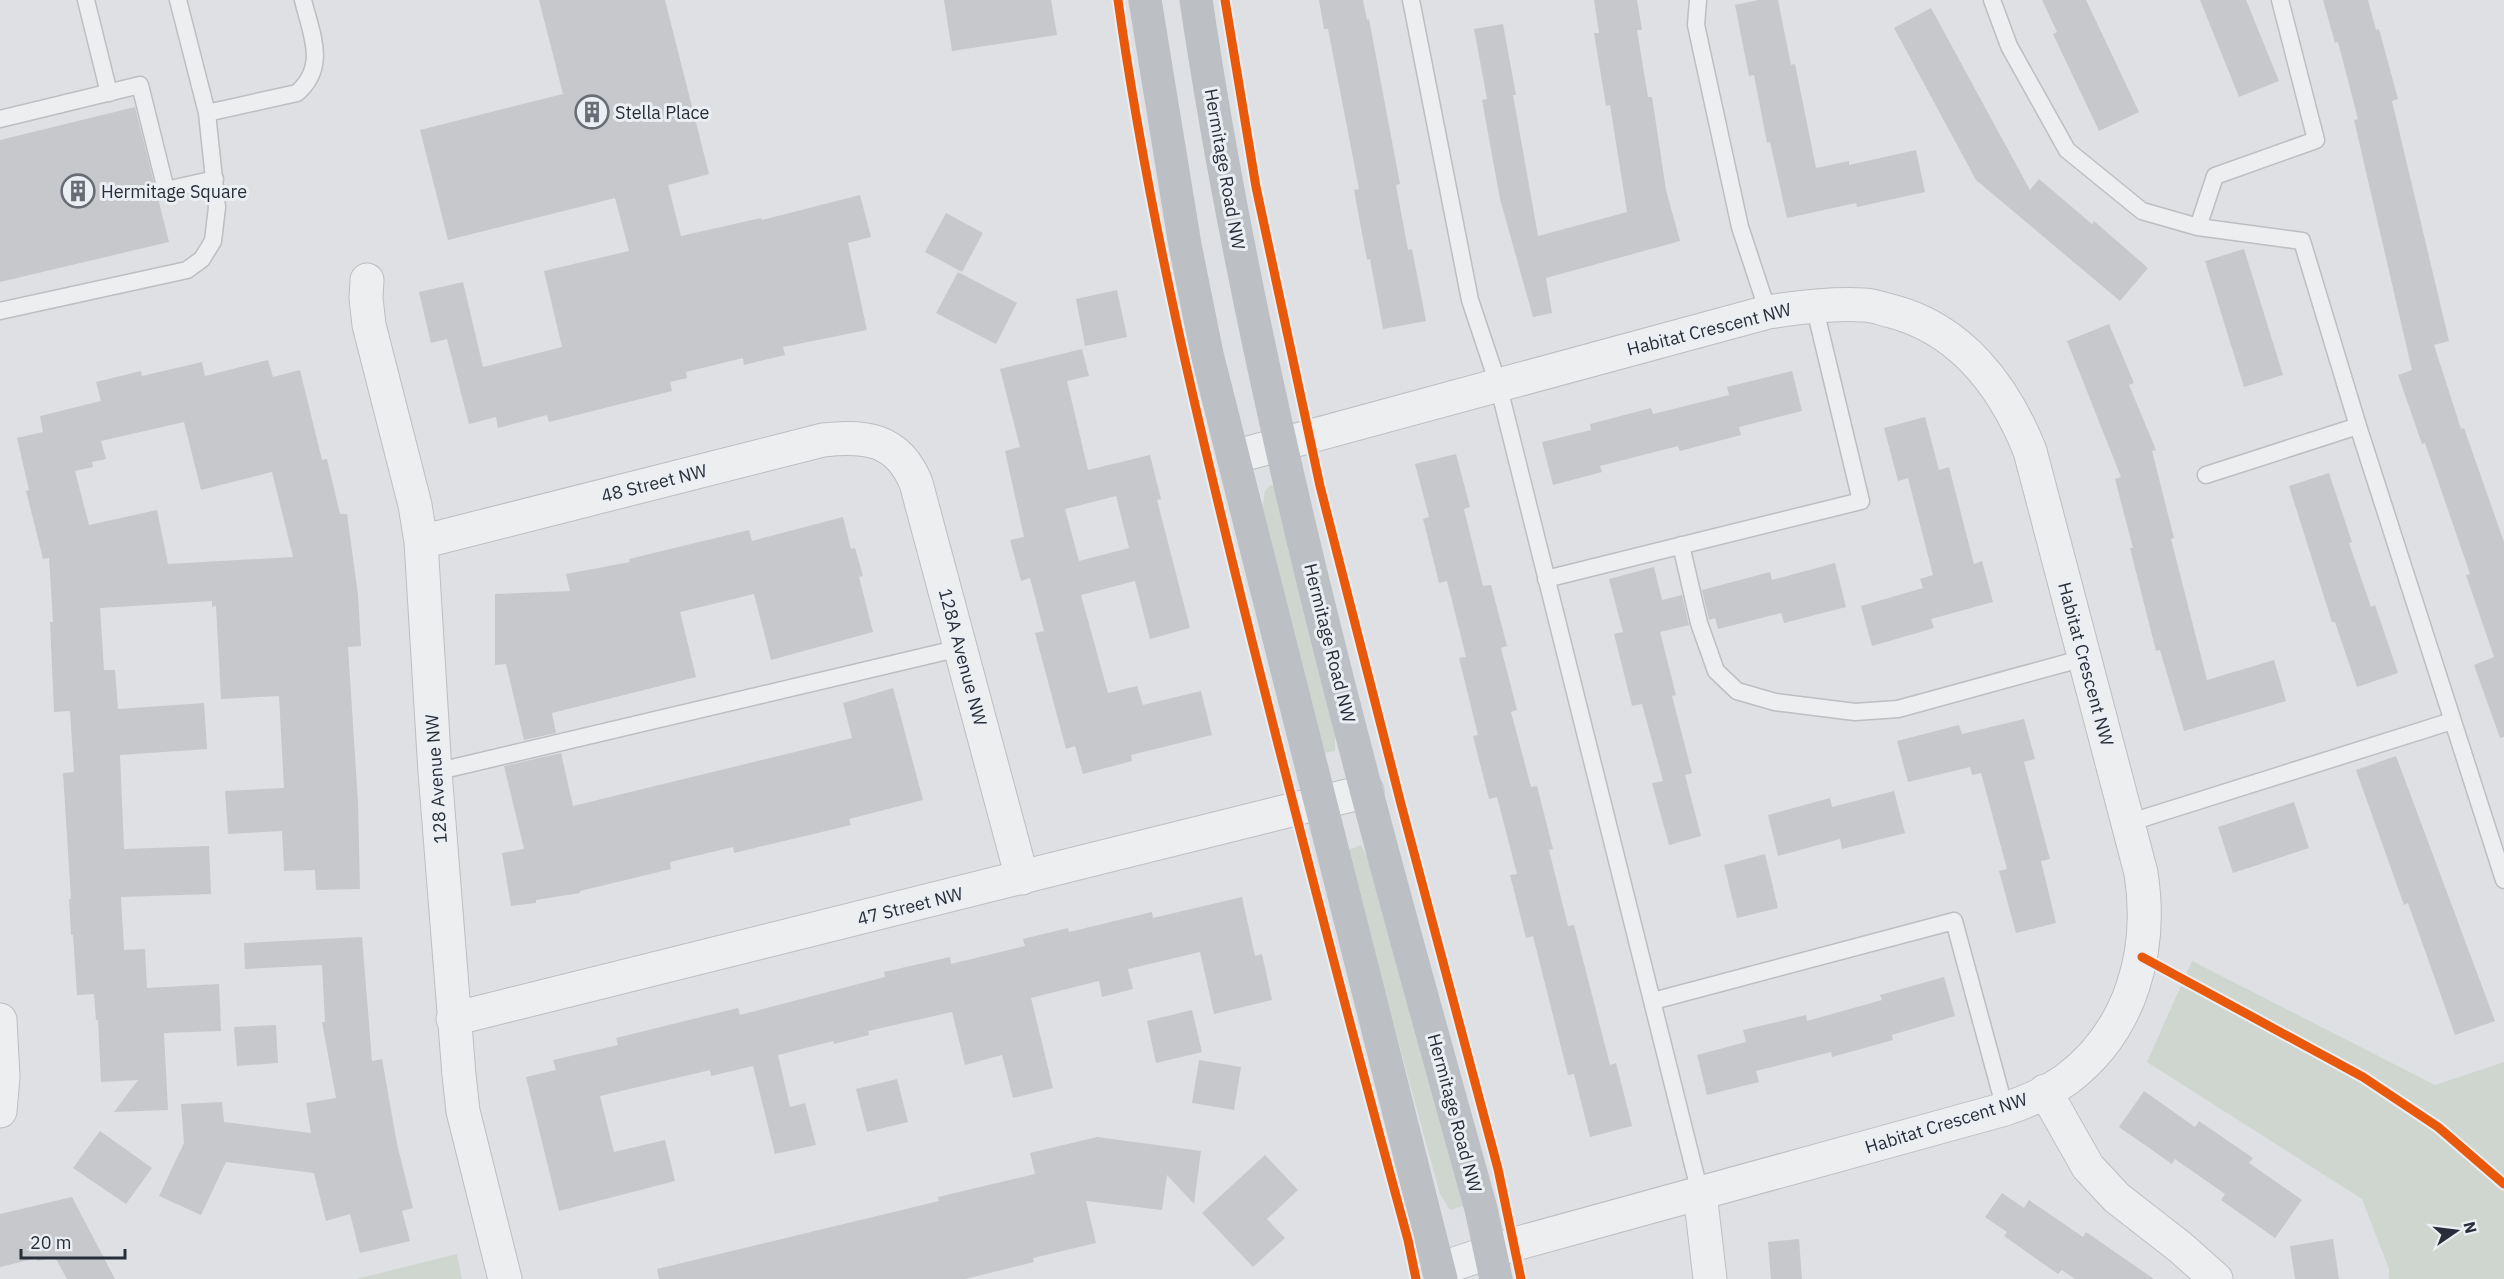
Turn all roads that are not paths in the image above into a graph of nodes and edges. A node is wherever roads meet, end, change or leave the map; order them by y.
1 (86, 0) edge
2 (178, 0) edge
3 (303, 0) edge
4 (1145, 0) edge
5 (1196, 0) edge
6 (1411, 0) edge
7 (1698, 0) edge
8 (1992, 0) edge
9 (2280, 0) edge
10 (110, 93) junction
11 (207, 113) junction
12 (0, 119) edge
13 (215, 179) junction
14 (2198, 227) junction
15 (367, 280) dead end
16 (1814, 305) junction
17 (0, 311) edge
18 (1768, 312) junction
19 (1498, 384) junction
20 (2358, 426) junction
21 (1281, 444) junction
22 (887, 445) joint
23 (1234, 457) junction
24 (2206, 475) dead end
25 (422, 542) junction
26 (1682, 545) junction
27 (1546, 579) junction
28 (960, 648) junction
29 (2084, 658) junction
30 (2452, 721) junction
31 (435, 772) junction
32 (1367, 791) junction
33 (1321, 803) junction
34 (2128, 823) junction
35 (1022, 878) junction
36 (2504, 880) edge
37 (1653, 1001) junction
38 (453, 1019) junction
39 (0, 1020) edge
40 (2045, 1091) junction
41 (2005, 1109) junction
42 (0, 1111) edge
43 (1700, 1193) junction
44 (1494, 1265) edge
45 (1440, 1274) edge
46 (505, 1279) edge
47 (1710, 1279) edge
48 (2216, 1279) edge

1 - 10 lane
2 - 11 lane
3 - 11 lane
4 - 23 street
5 - 21 street, Hermitage Road NW
6 - 19 lane
7 - 18 lane
8 - 14 lane
9 - 14 lane
10 - 12 lane
10 - 13 lane
11 - 13 lane
13 - 17 lane
14 - 20 lane
15 - 25 street, 128 Avenue NW
16 - 18 street, Habitat Crescent NW
16 - 26 lane
16 - 29 street, Habitat Crescent NW
18 - 19 street, Habitat Crescent NW
19 - 21 street, Habitat Crescent NW
19 - 27 lane
20 - 24 lane
20 - 30 lane
21 - 23 street, Habitat Crescent NW
21 - 32 street, Hermitage Road NW
22 - 25 street, 48 Street NW
22 - 28 street, 128A Avenue NW
23 - 33 street
25 - 31 street, 128 Avenue NW
26 - 27 lane
26 - 29 lane
27 - 37 lane
28 - 31 lane
28 - 35 street, 128A Avenue NW
29 - 34 street, Habitat Crescent NW
30 - 34 lane
30 - 36 lane
31 - 38 street, 128 Avenue NW
32 - 33 street, 47 Street NW
32 - 44 street, Hermitage Road NW
33 - 35 street, 47 Street NW
33 - 45 street
34 - 40 street, Habitat Crescent NW
35 - 38 street, 47 Street NW
37 - 41 lane
37 - 43 lane
38 - 46 street, 128 Avenue NW
39 - 42 street
40 - 41 street, Habitat Crescent NW
40 - 48 street
41 - 43 street, Habitat Crescent NW
43 - 44 street, Habitat Crescent NW
43 - 47 street
44 - 45 street, Habitat Crescent NW

